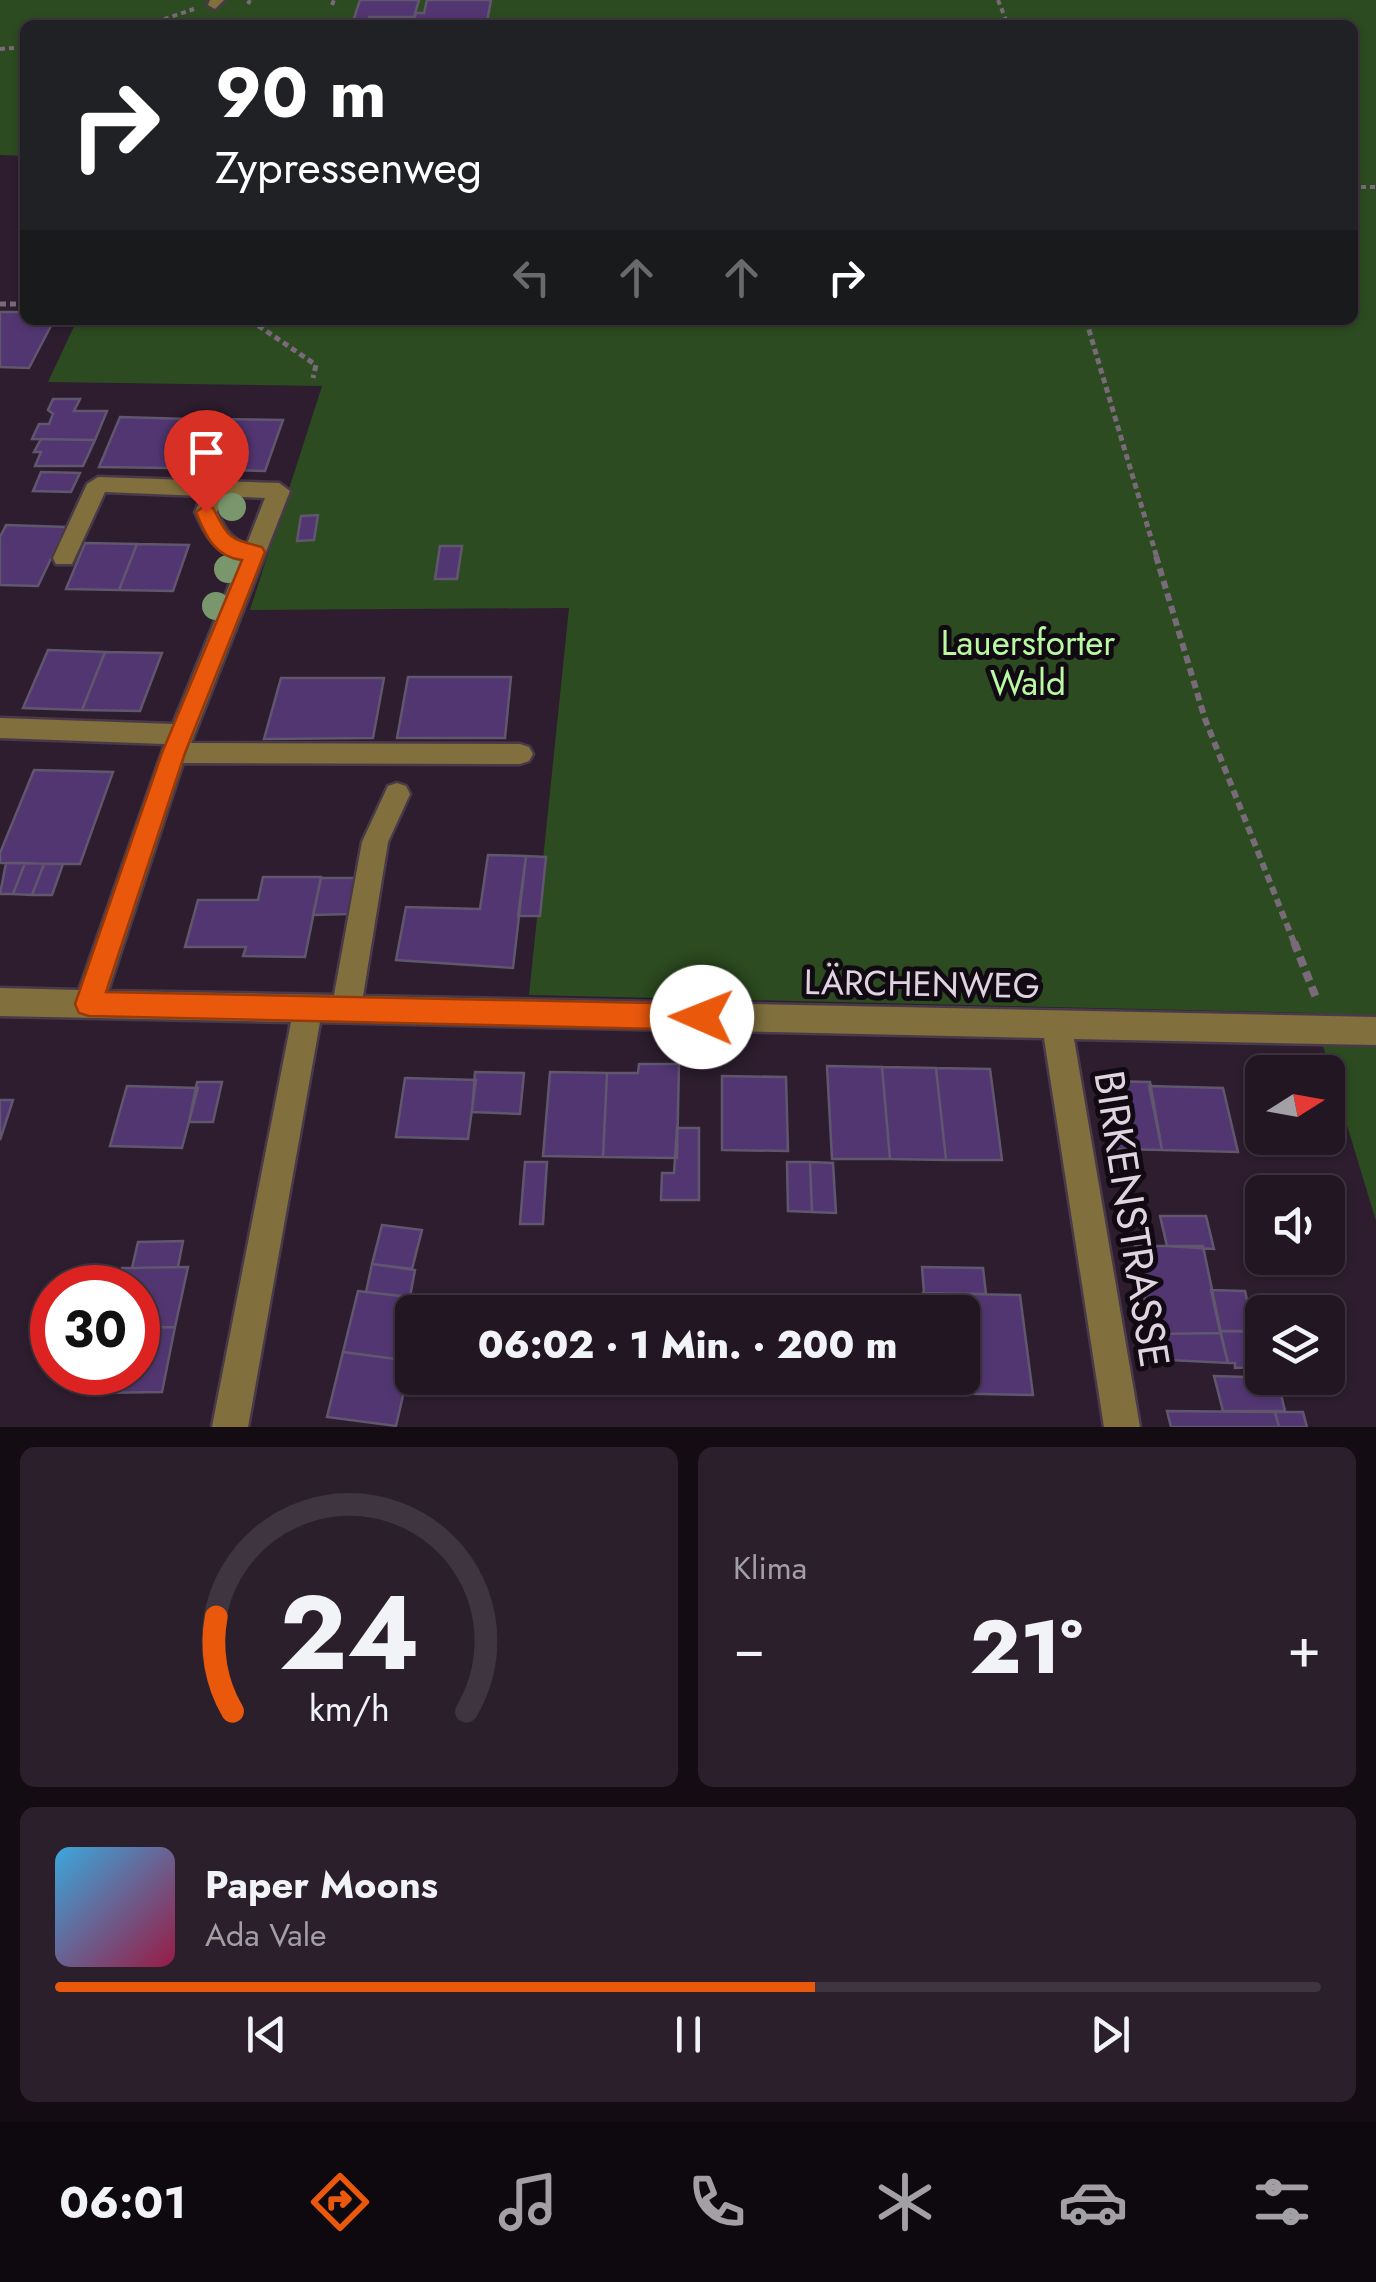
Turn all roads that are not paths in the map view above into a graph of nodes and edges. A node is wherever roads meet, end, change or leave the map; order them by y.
1 (215, 489) junction
2 (255, 552) junction
3 (64, 558) dead end
4 (0, 728) edge
5 (177, 744) junction
6 (520, 754) dead end
7 (397, 794) dead end
8 (0, 1002) edge
9 (89, 1004) junction
10 (308, 1008) junction
11 (346, 1009) junction
12 (1058, 1024) junction
13 (1376, 1031) edge
14 (230, 1427) edge
15 (1122, 1427) edge

1 - 2 street
1 - 2 street
1 - 3 street
2 - 5 street
4 - 5 street
5 - 6 street
5 - 9 street
7 - 11 street
8 - 9 street, LÄRCHENWEG
9 - 10 street, LÄRCHENWEG
10 - 11 street, LÄRCHENWEG
10 - 14 street
11 - 12 street, LÄRCHENWEG
12 - 13 street, LÄRCHENWEG
12 - 15 street, BIRKENSTRASSE

